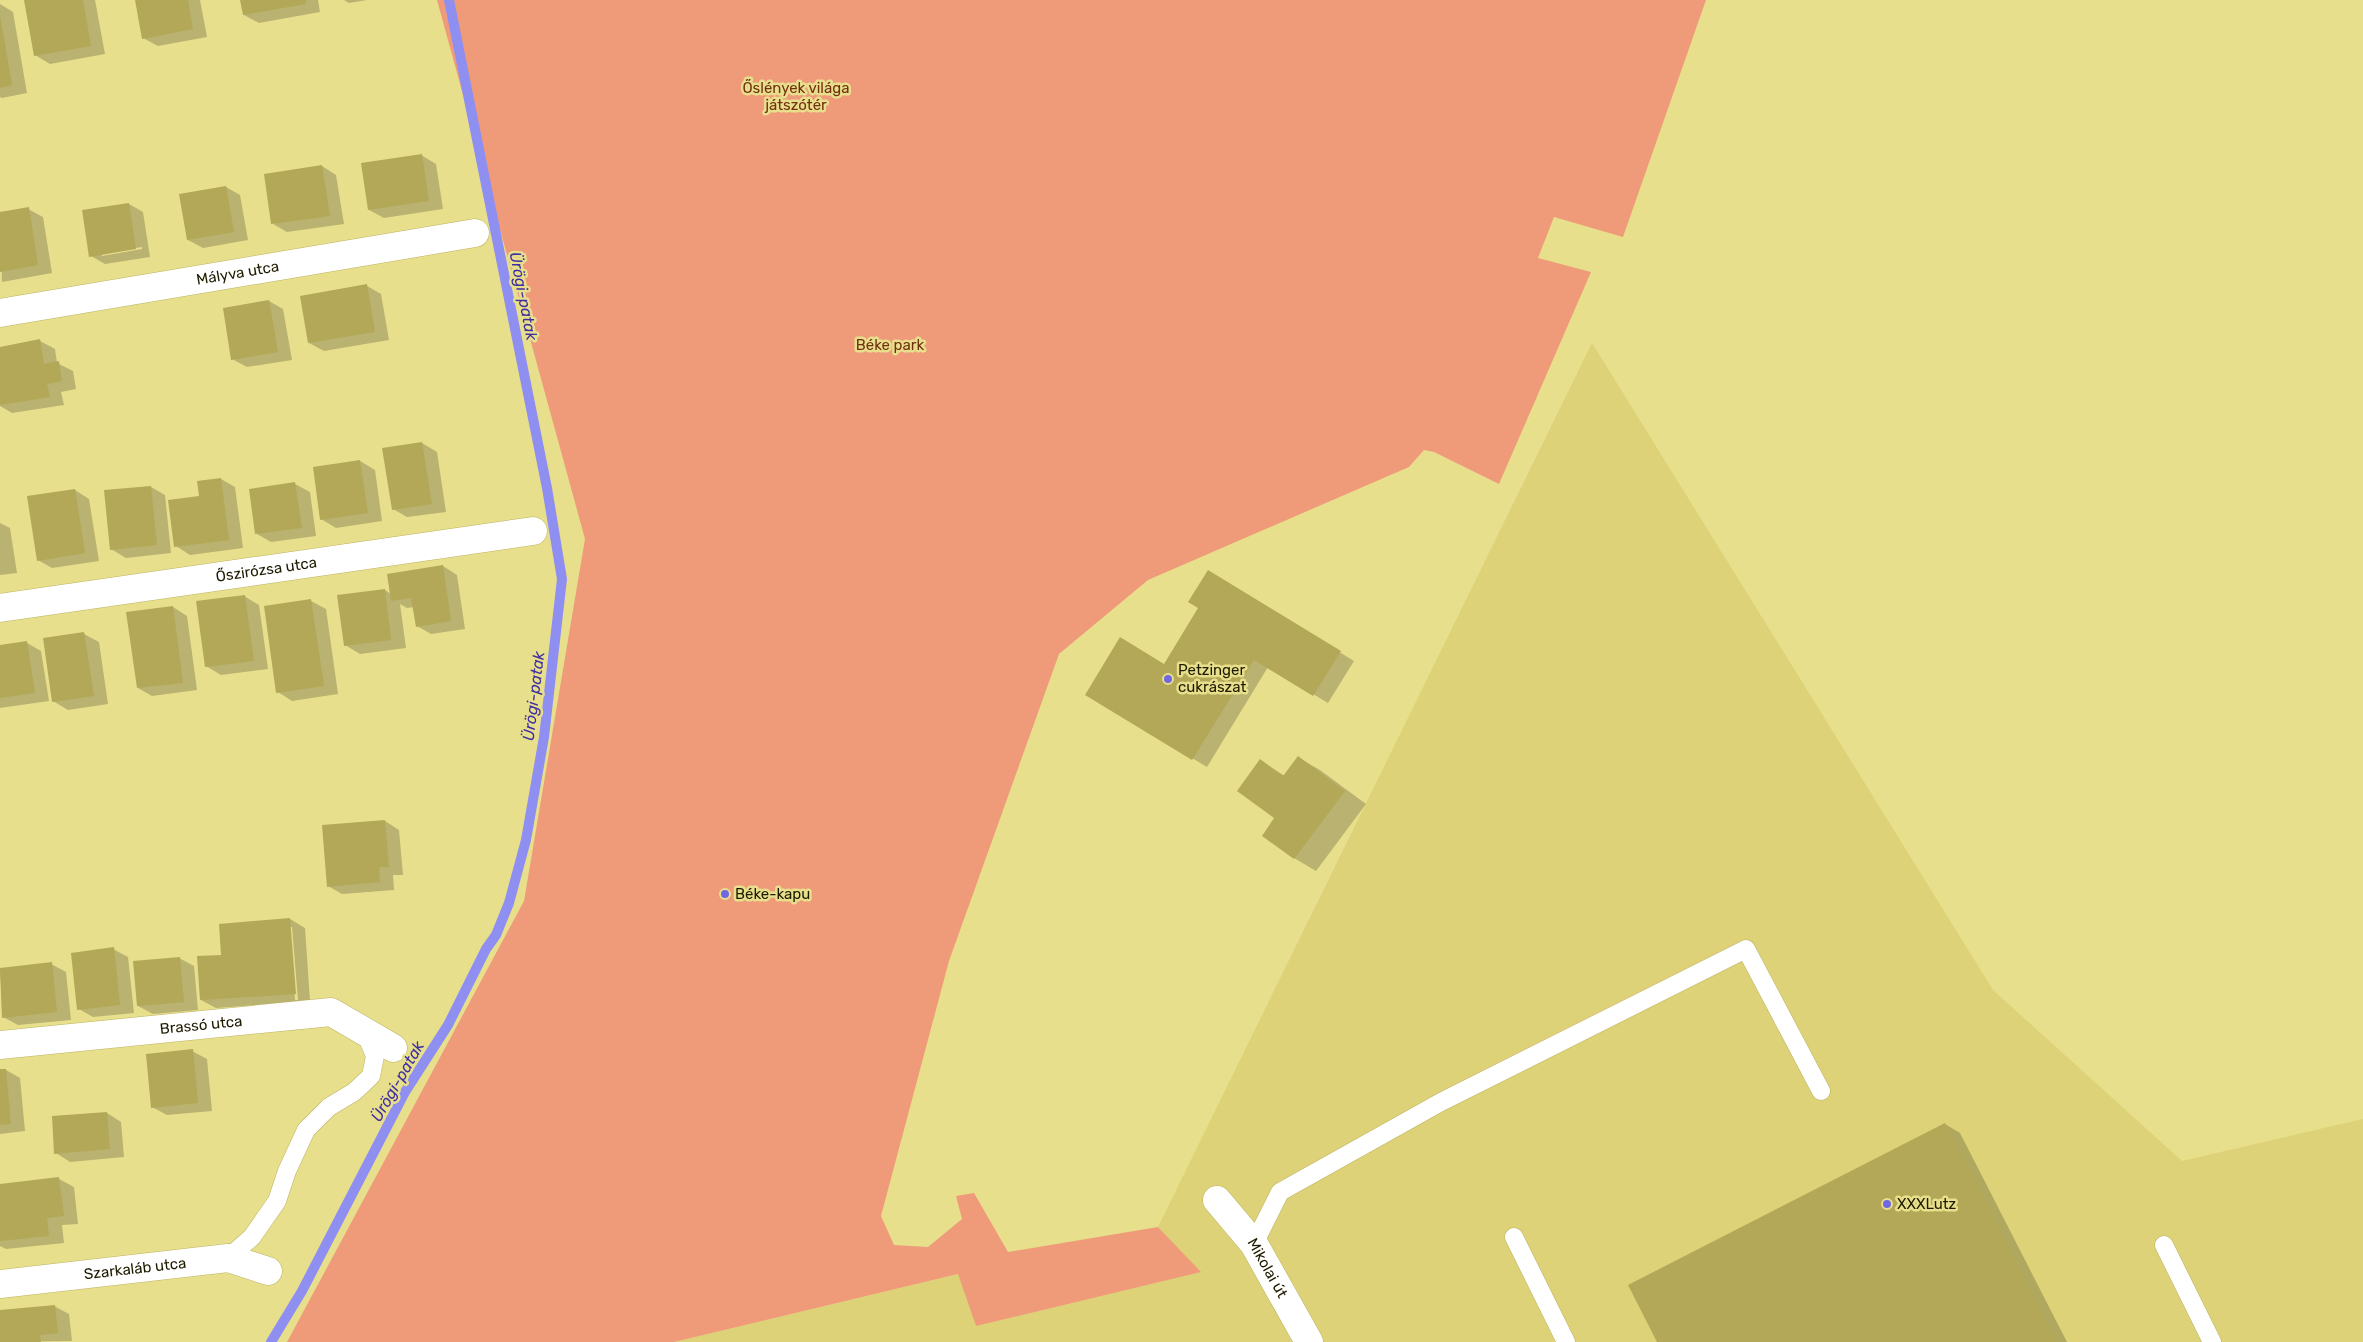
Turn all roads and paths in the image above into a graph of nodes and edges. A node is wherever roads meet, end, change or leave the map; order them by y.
1 (475, 232) dead end
2 (0, 313) edge
3 (533, 531) dead end
4 (0, 608) edge
5 (366, 1032) junction
6 (0, 1045) edge
7 (393, 1048) dead end
8 (1821, 1091) dead end
9 (1217, 1200) dead end
10 (1514, 1237) dead end
11 (1254, 1244) junction
12 (2164, 1245) dead end
13 (228, 1258) junction
14 (268, 1271) dead end
15 (0, 1284) edge
16 (1309, 1342) edge
17 (1566, 1342) edge
18 (2212, 1342) edge

1 - 2 street, Mályva utca
3 - 4 street, Őszirózsa utca
5 - 6 street, Brassó utca
5 - 7 street, Brassó utca
5 - 13 lane
8 - 11 lane
9 - 11 street, Mikolai út
10 - 17 lane
11 - 16 street, Mikolai út
12 - 18 lane
13 - 14 street, Szarkaláb utca
13 - 15 street, Szarkaláb utca

